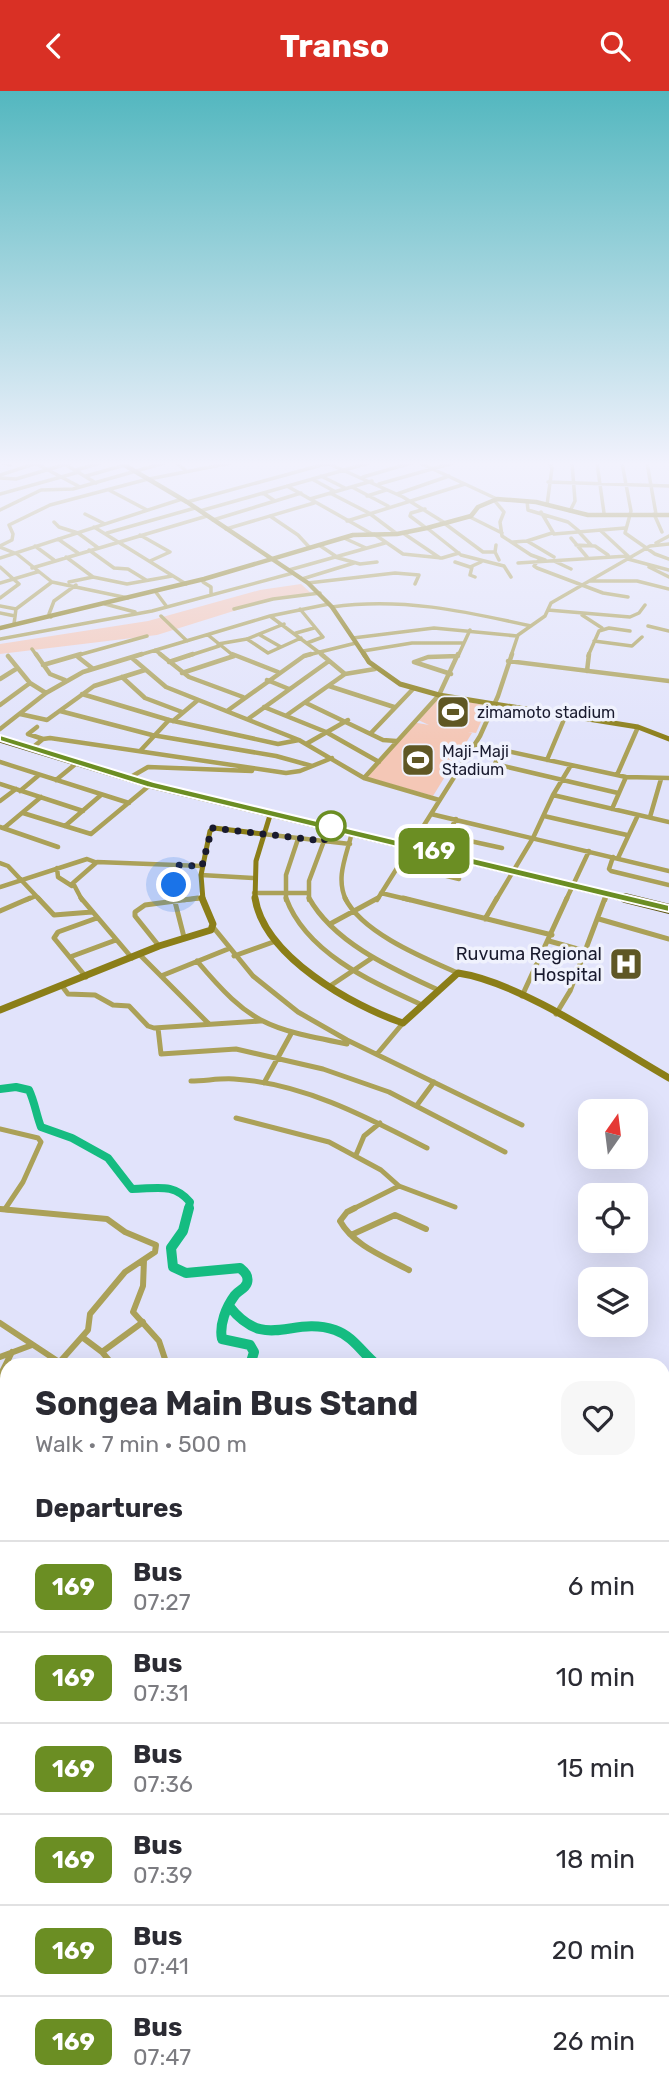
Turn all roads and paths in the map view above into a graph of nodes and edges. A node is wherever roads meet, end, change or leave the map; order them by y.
1 (20, 557) edge
2 (50, 557) edge
3 (66, 557) joint
4 (98, 557) edge
5 (143, 557) edge
6 (159, 557) edge
7 (269, 557) edge
8 (280, 557) edge
9 (336, 557) joint
10 (428, 557) edge
11 (445, 557) edge
12 (468, 557) edge
13 (497, 557) edge
14 (542, 557) edge
15 (587, 557) joint
16 (592, 557) edge
17 (624, 557) edge
18 (629, 557) junction
19 (440, 558) joint
20 (557, 558) joint
21 (272, 559) junction
22 (54, 560) junction
23 (499, 560) dead end
24 (549, 560) junction
25 (150, 561) junction
26 (538, 561) junction
27 (377, 562) dead end
28 (455, 562) dead end
29 (481, 562) junction
30 (354, 563) junction
31 (519, 563) dead end
32 (646, 565) junction
33 (472, 567) junction
34 (32, 568) junction
35 (1, 569) edge
36 (571, 569) dead end
37 (669, 570) edge
38 (291, 571) junction
39 (37, 572) junction
40 (397, 573) junction
41 (172, 576) junction
42 (475, 576) dead end
43 (93, 577) junction
44 (511, 577) dead end
45 (669, 577) edge
46 (15, 578) junction
47 (401, 578) dead end
48 (204, 579) junction
49 (302, 579) junction
50 (146, 580) junction
51 (589, 581) junction
52 (637, 581) junction
53 (52, 582) junction
54 (60, 582) junction
55 (0, 583) edge
56 (308, 583) junction
57 (186, 584) junction
58 (415, 584) dead end
59 (75, 585) junction
60 (583, 585) junction
61 (636, 587) dead end
62 (669, 589) edge
63 (155, 591) junction
64 (320, 593) junction
65 (211, 594) junction
66 (0, 597) edge
67 (628, 597) dead end
68 (128, 598) junction
69 (105, 604) junction
70 (330, 605) junction
71 (645, 605) dead end
72 (0, 606) edge
73 (167, 607) junction
74 (16, 609) junction
75 (234, 609) dead end
76 (300, 609) junction
77 (548, 610) junction
78 (0, 613) edge
79 (138, 613) junction
80 (580, 613) junction
81 (15, 616) junction
82 (270, 616) junction
83 (51, 617) junction
84 (161, 617) dead end
85 (14, 624) junction
86 (284, 624) junction
87 (531, 626) junction
88 (648, 626) dead end
89 (0, 628) edge
90 (314, 628) junction
91 (602, 628) junction
92 (470, 630) junction
93 (630, 631) dead end
94 (669, 631) edge
95 (296, 633) junction
96 (208, 635) junction
97 (260, 635) junction
98 (147, 636) dead end
99 (517, 636) junction
100 (642, 637) dead end
101 (0, 639) edge
102 (247, 639) junction
103 (301, 639) junction
104 (187, 641) junction
105 (354, 641) junction
106 (594, 641) junction
107 (307, 643) junction
108 (464, 643) junction
109 (218, 645) junction
110 (281, 647) junction
111 (32, 649) dead end
112 (155, 650) junction
113 (317, 651) junction
114 (363, 651) junction
115 (8, 656) dead end
116 (234, 656) junction
117 (458, 656) junction
118 (78, 657) junction
119 (132, 658) junction
120 (329, 661) junction
121 (508, 661) junction
122 (169, 662) junction
123 (43, 665) junction
124 (92, 668) junction
125 (16, 669) junction
126 (375, 669) junction
127 (145, 670) junction
128 (587, 671) junction
129 (278, 672) junction
130 (182, 673) junction
131 (345, 674) junction
132 (451, 674) junction
133 (121, 677) junction
134 (0, 680) edge
135 (65, 680) junction
136 (267, 680) junction
137 (669, 681) edge
138 (30, 683) junction
139 (329, 687) junction
140 (413, 688) junction
141 (289, 689) junction
142 (46, 693) junction
143 (82, 694) junction
144 (439, 695) junction
145 (243, 697) junction
146 (198, 700) junction
147 (306, 703) junction
148 (0, 705) edge
149 (494, 705) junction
150 (264, 707) junction
151 (394, 707) junction
152 (60, 711) junction
153 (227, 711) junction
154 (182, 712) junction
155 (20, 714) junction
156 (287, 715) junction
157 (565, 717) junction
158 (248, 719) junction
159 (171, 720) junction
160 (348, 720) junction
161 (37, 727) dead end
162 (638, 727) junction
163 (0, 729) edge
164 (326, 732) junction
165 (371, 733) junction
166 (152, 735) junction
167 (378, 738) junction
168 (0, 739) edge
169 (43, 739) junction
170 (258, 739) junction
171 (669, 739) edge
172 (299, 740) junction
173 (396, 741) junction
174 (306, 744) junction
175 (475, 744) junction
176 (32, 748) junction
177 (391, 748) junction
178 (501, 750) junction
179 (141, 751) junction
180 (248, 751) junction
181 (332, 758) junction
182 (547, 760) junction
183 (0, 762) edge
184 (78, 762) junction
185 (379, 762) junction
186 (571, 765) junction
187 (312, 766) junction
188 (267, 772) junction
189 (39, 775) junction
190 (617, 775) junction
191 (626, 777) junction
192 (129, 778) junction
193 (364, 778) junction
194 (669, 778) edge
195 (660, 779) junction
196 (56, 780) junction
197 (563, 780) junction
198 (0, 784) edge
199 (150, 785) junction
200 (18, 790) junction
201 (618, 793) junction
202 (101, 795) junction
203 (552, 795) junction
204 (41, 797) junction
205 (0, 800) edge
206 (439, 800) junction
207 (128, 803) junction
208 (612, 809) junction
209 (83, 811) junction
210 (271, 812) junction
211 (23, 813) junction
212 (431, 814) junction
213 (638, 815) junction
214 (544, 816) junction
215 (650, 817) junction
216 (456, 819) junction
217 (669, 822) edge
218 (65, 826) junction
219 (2, 828) edge
220 (352, 832) junction
221 (263, 834) junction
222 (627, 835) junction
223 (447, 836) junction
224 (533, 838) junction
225 (299, 839) junction
226 (324, 841) junction
227 (350, 844) junction
228 (409, 845) junction
229 (58, 847) dead end
230 (502, 848) dead end
231 (589, 851) junction
232 (438, 852) junction
233 (616, 857) junction
234 (95, 862) junction
235 (0, 863) edge
236 (398, 864) junction
237 (174, 865) junction
238 (202, 866) junction
239 (58, 868) junction
240 (513, 871) junction
241 (669, 871) edge
242 (201, 875) junction
243 (253, 878) junction
244 (20, 879) junction
245 (459, 879) dead end
246 (574, 885) junction
247 (669, 885) edge
248 (72, 886) junction
249 (0, 887) edge
250 (284, 892) junction
251 (254, 893) junction
252 (307, 893) junction
253 (381, 893) junction
254 (607, 894) junction
255 (36, 896) junction
256 (202, 898) junction
257 (174, 902) junction
258 (669, 908) edge
259 (0, 911) edge
260 (92, 912) junction
261 (355, 912) junction
262 (97, 918) junction
263 (485, 919) junction
264 (598, 919) junction
265 (330, 924) junction
266 (214, 927) junction
267 (184, 937) junction
268 (550, 938) junction
269 (669, 939) edge
270 (116, 940) junction
271 (276, 941) junction
272 (159, 946) junction
273 (228, 949) junction
274 (585, 951) junction
275 (140, 955) junction
276 (234, 956) junction
277 (69, 957) junction
278 (132, 958) junction
279 (372, 958) junction
280 (197, 961) junction
281 (355, 971) junction
282 (458, 974) junction
283 (162, 976) junction
284 (86, 977) junction
285 (62, 986) junction
286 (330, 986) junction
287 (438, 990) junction
288 (522, 996) junction
289 (422, 1005) junction
290 (0, 1010) edge
291 (556, 1014) junction
292 (260, 1021) junction
293 (403, 1023) junction
294 (209, 1024) junction
295 (158, 1028) junction
296 (292, 1033) junction
297 (353, 1045) junction
298 (377, 1054) junction
299 (278, 1057) junction
300 (669, 1078) edge
301 (191, 1081) dead end
302 (434, 1082) junction
303 (264, 1083) junction
304 (417, 1105) junction
305 (236, 1118) dead end
306 (380, 1123) junction
307 (522, 1125) dead end
308 (0, 1129) edge
309 (427, 1148) dead end
310 (505, 1152) dead end
311 (356, 1155) junction
312 (399, 1186) junction
313 (455, 1207) dead end
314 (2, 1209) edge
315 (426, 1229) dead end
316 (351, 1235) junction
317 (144, 1260) junction
318 (409, 1270) dead end
319 (143, 1322) junction
320 (0, 1324) edge
321 (82, 1337) junction
322 (32, 1345) junction
323 (12, 1352) junction
324 (102, 1352) junction
325 (0, 1357) edge
326 (9, 1358) edge
327 (50, 1358) edge
328 (63, 1358) edge
329 (107, 1358) edge
330 (166, 1358) edge

1 - 34 street
2 - 22 street
3 - 22 street
3 - 43 street
4 - 50 street
5 - 25 street
6 - 25 street
7 - 21 street
8 - 21 street
9 - 30 street
9 - 38 street
10 - 19 street
11 - 19 street
12 - 29 street
13 - 23 street
14 - 24 street
15 - 16 street
15 - 20 street
17 - 18 street
18 - 32 street
18 - 51 street
20 - 24 street
21 - 38 street
21 - 48 street
22 - 34 street
24 - 26 street
24 - 36 street
25 - 41 street
26 - 31 street
26 - 60 street
27 - 30 street
28 - 33 street
29 - 33 street
29 - 44 street
30 - 49 street
32 - 37 street
32 - 45 street
33 - 42 street
34 - 39 street
35 - 46 street
38 - 49 street
38 - 65 street
39 - 46 street
39 - 53 street
40 - 47 street
40 - 56 street
40 - 58 street
41 - 50 street
41 - 57 street
43 - 50 street
43 - 54 street
46 - 55 street
46 - 66 street
48 - 57 street
48 - 65 street
49 - 56 street
51 - 52 street
51 - 60 street
52 - 61 street
52 - 62 street
53 - 54 street
53 - 74 street
54 - 59 street
56 - 64 street
57 - 63 street
59 - 68 street
59 - 83 street
60 - 67 street
60 - 77 street
63 - 68 street
63 - 73 street
64 - 70 street
64 - 75 street
65 - 73 street
68 - 69 street
69 - 79 street
69 - 83 street
70 - 76 street
70 - 87 street
70 - 105 street
71 - 80 street
72 - 74 street
73 - 79 street
74 - 81 street
76 - 82 street
76 - 90 street
77 - 80 street
77 - 87 street
78 - 81 street
79 - 101 street
80 - 91 street
81 - 85 street
82 - 86 street
82 - 96 street
83 - 85 street
84 - 104 street
85 - 89 street
86 - 95 street
86 - 97 street
87 - 99 street
88 - 94 street
90 - 95 street
90 - 107 street
91 - 93 street
91 - 106 street
92 - 99 street
92 - 105 street
92 - 108 street
95 - 103 street
96 - 104 street
96 - 109 street
97 - 102 street
97 - 110 street
98 - 118 street
99 - 121 street
100 - 106 street
102 - 109 street
102 - 110 street
103 - 107 street
103 - 110 street
104 - 112 street
105 - 113 street
105 - 114 street
106 - 128 street
107 - 113 street
108 - 114 street
108 - 117 street
109 - 116 street
109 - 122 street
111 - 123 street
112 - 119 street
112 - 122 street
113 - 120 street
113 - 129 street
114 - 126 street
115 - 125 street
116 - 129 street
116 - 130 street
117 - 132 street
117 - 132 street
118 - 123 street
118 - 124 street
119 - 124 street
119 - 127 street
120 - 131 street
120 - 141 street
121 - 128 street
121 - 149 street
122 - 130 street
123 - 135 street
124 - 135 street
125 - 134 street
125 - 138 street
126 - 131 street
126 - 140 street
127 - 133 street
127 - 146 street
128 - 137 street
129 - 136 street
130 - 145 street
131 - 139 street
132 - 144 street
133 - 143 street
133 - 154 street
135 - 142 street
136 - 141 street
136 - 145 street
138 - 142 street
138 - 148 street
139 - 147 street
139 - 151 street
140 - 144 street
140 - 151 street
141 - 150 street
142 - 155 street
143 - 152 street
143 - 159 street
144 - 149 street
144 - 173 street
145 - 153 street
146 - 153 street
146 - 154 street
147 - 156 street
147 - 160 street
149 - 157 street
149 - 175 street
150 - 156 street
150 - 158 street
151 - 165 street
152 - 155 street
152 - 166 street
153 - 158 street
154 - 159 street
155 - 163 street
156 - 164 street
157 - 162 street
157 - 182 street
158 - 172 street
159 - 166 street
159 - 170 street
160 - 164 street
160 - 165 street
161 - 169 street
162 - 171 street
162 - 190 street
164 - 174 street
164 - 185 street
165 - 167 street
166 - 179 street
166 - 180 street
167 - 173 street
167 - 177 street
168 - 176 highway
169 - 176 street
169 - 179 street
170 - 172 street
170 - 180 street
172 - 174 street
173 - 177 street
174 - 181 street
175 - 178 street
175 - 206 street
176 - 184 highway
177 - 185 street
178 - 182 street
178 - 197 street
179 - 188 street
180 - 187 street
181 - 187 street
181 - 193 street
182 - 186 street
183 - 189 street
184 - 192 highway
184 - 196 street
185 - 193 street
186 - 190 street
186 - 197 street
187 - 188 street
188 - 192 street
189 - 196 street
189 - 200 street
190 - 191 street
191 - 195 street
191 - 201 street
192 - 199 highway
193 - 206 street
194 - 195 street
195 - 215 street
196 - 202 street
197 - 201 street
197 - 203 street
198 - 200 street
199 - 207 street
199 - 210 highway
200 - 204 street
200 - 205 street
201 - 208 street
202 - 207 street
202 - 209 street
203 - 208 street
203 - 214 street
204 - 209 street
204 - 211 street
206 - 212 street
207 - 218 street
208 - 213 street
209 - 218 street
210 - 220 highway
210 - 221 street
211 - 218 street
211 - 219 street
212 - 216 street
212 - 228 street
213 - 215 street
213 - 222 street
214 - 222 street
214 - 224 street
215 - 217 street
216 - 223 street
216 - 224 street
219 - 229 street
220 - 227 street
220 - 228 highway
221 - 225 street
221 - 238 street
221 - 243 street
222 - 233 street
223 - 230 street
223 - 232 street
224 - 231 street
224 - 240 street
225 - 226 street
225 - 250 street
226 - 227 street
226 - 252 street
227 - 261 street
228 - 232 highway
228 - 236 street
231 - 233 street
231 - 246 street
232 - 240 highway
233 - 241 street
233 - 247 street
234 - 237 street
234 - 239 street
234 - 248 street
235 - 244 street
236 - 245 street
236 - 253 street
237 - 238 street
237 - 257 street
238 - 242 street
239 - 244 street
239 - 248 street
240 - 246 highway
240 - 263 street
242 - 243 street
242 - 256 street
243 - 251 street
244 - 249 street
244 - 255 street
246 - 254 highway
246 - 268 street
248 - 260 street
250 - 251 street
250 - 252 street
250 - 281 street
251 - 271 street
252 - 265 street
253 - 261 street
253 - 263 street
254 - 258 highway
254 - 264 street
255 - 259 street
255 - 260 street
256 - 257 street
256 - 266 street
257 - 267 street
257 - 272 street
260 - 262 street
261 - 265 street
261 - 282 street
262 - 270 street
262 - 277 street
263 - 268 street
264 - 269 street
264 - 274 street
265 - 279 street
266 - 267 street
266 - 273 street
267 - 272 street
268 - 274 street
268 - 288 street
270 - 277 street
270 - 278 street
271 - 276 street
271 - 286 street
272 - 275 street
273 - 276 street
273 - 280 street
274 - 291 street
275 - 278 street
275 - 283 street
276 - 297 street
277 - 284 street
278 - 284 street
279 - 281 street
279 - 287 street
280 - 283 street
280 - 292 street
281 - 286 street
281 - 289 street
282 - 287 street
282 - 288 street
283 - 294 street
284 - 285 street
285 - 290 street
285 - 295 street
286 - 293 street
287 - 289 street
288 - 291 street
289 - 293 street
291 - 300 street
292 - 294 street
292 - 296 street
293 - 298 street
294 - 295 street
295 - 299 street
296 - 297 street
296 - 299 street
297 - 298 street
298 - 302 street
299 - 303 street
299 - 304 street
301 - 303 street
302 - 304 street
302 - 307 street
303 - 306 street
304 - 310 street
305 - 311 street
306 - 309 street
306 - 311 street
308 - 314 street
311 - 312 street
312 - 313 street
312 - 316 street
314 - 317 street
315 - 316 street
316 - 318 street
317 - 319 street
317 - 321 street
319 - 324 street
319 - 330 street
320 - 322 street
321 - 324 street
321 - 328 street
322 - 323 street
322 - 327 street
323 - 325 street
323 - 326 street
324 - 329 street

